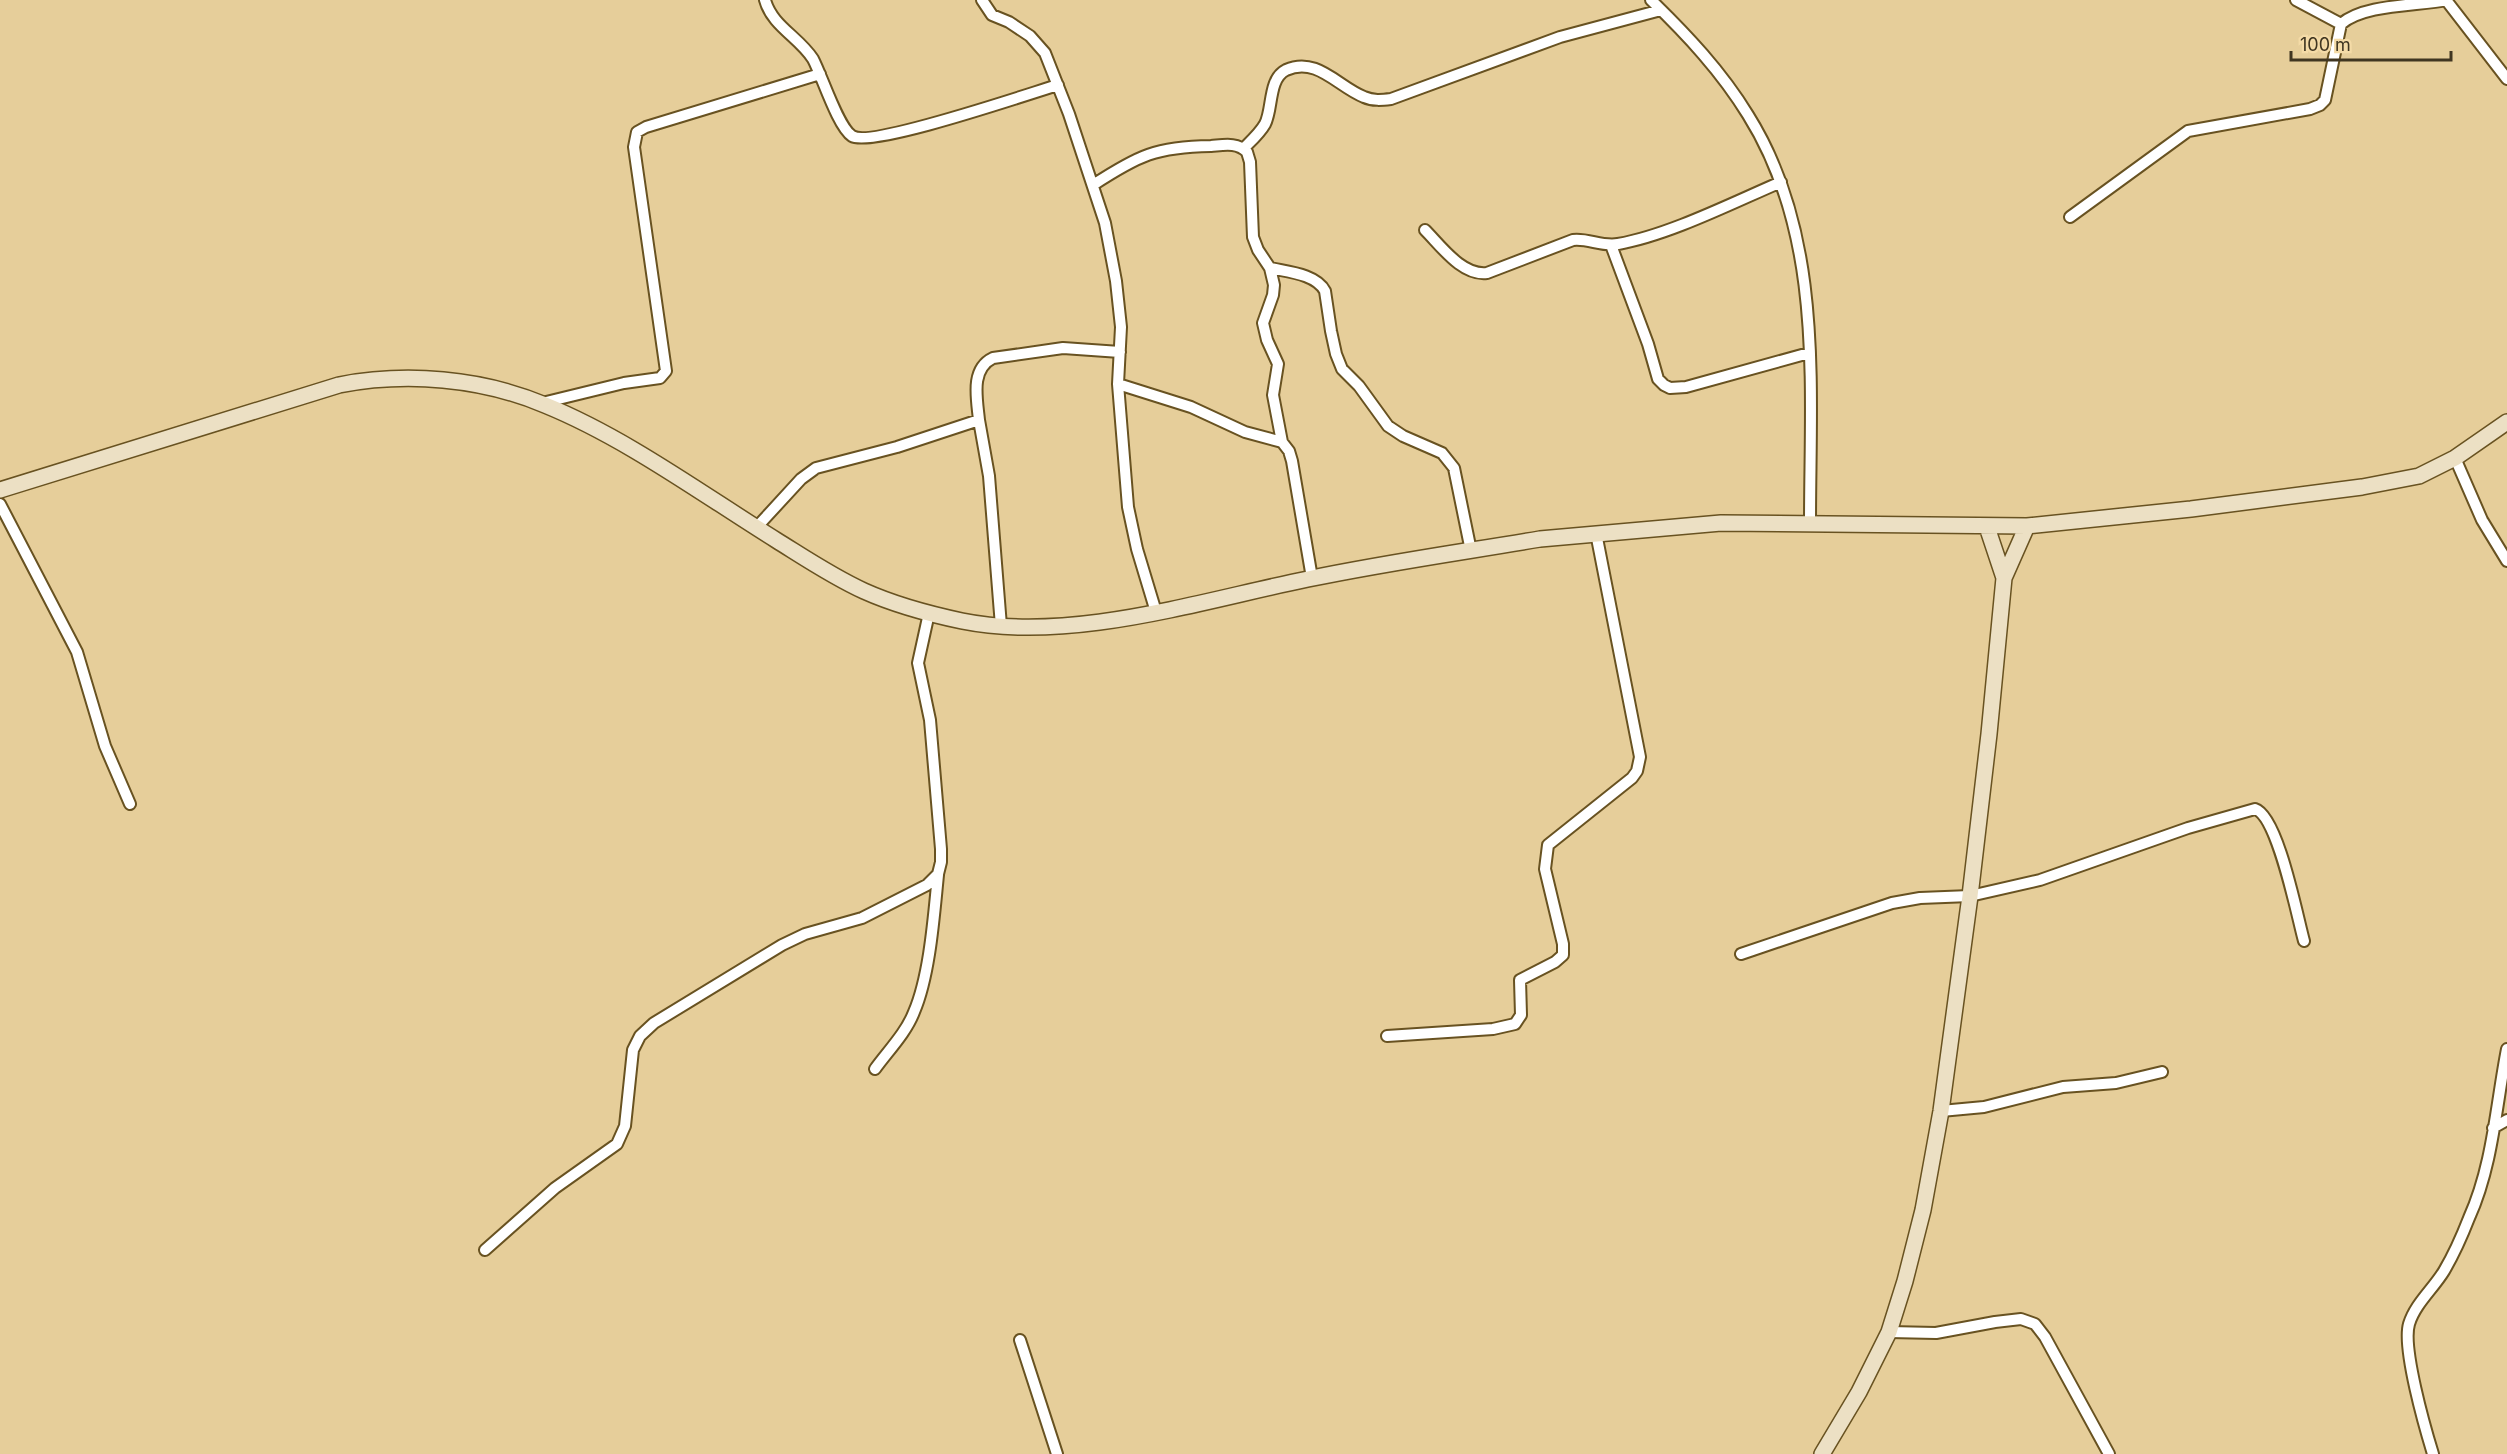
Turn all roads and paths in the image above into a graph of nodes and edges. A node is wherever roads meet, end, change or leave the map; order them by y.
1 (765, 0) edge
2 (982, 0) edge
3 (1651, 0) edge
4 (2296, 0) edge
5 (2446, 0) edge
6 (1661, 10) junction
7 (2341, 24) junction
8 (820, 74) junction
9 (2507, 79) edge
10 (1058, 85) junction
11 (1244, 148) junction
12 (1781, 183) junction
13 (1093, 185) junction
14 (2070, 217) dead end
15 (1425, 230) dead end
16 (1611, 245) junction
17 (1270, 268) junction
18 (1120, 352) junction
19 (1809, 354) junction
20 (1119, 384) junction
21 (543, 403) junction
22 (979, 420) junction
23 (2507, 422) edge
24 (1282, 442) junction
25 (2455, 458) junction
26 (0, 490) edge
27 (0, 504) edge
28 (1810, 523) junction
29 (2027, 526) junction
30 (1987, 527) junction
31 (756, 528) junction
32 (1596, 533) junction
33 (1471, 551) junction
34 (2507, 561) edge
35 (1312, 578) junction
36 (2004, 578) junction
37 (1156, 612) junction
38 (928, 613) junction
39 (1001, 626) junction
40 (130, 804) dead end
41 (938, 874) junction
42 (1970, 896) junction
43 (2304, 941) dead end
44 (1741, 954) dead end
45 (1387, 1036) dead end
46 (2507, 1049) edge
47 (875, 1070) dead end
48 (2162, 1072) dead end
49 (1941, 1111) junction
50 (2507, 1120) edge
51 (2493, 1128) junction
52 (486, 1250) dead end
53 (1889, 1332) junction
54 (1020, 1340) dead end
55 (1057, 1454) edge
56 (1822, 1454) edge
57 (2109, 1454) edge
58 (2433, 1454) edge

1 - 8 street
2 - 10 street
3 - 6 street
4 - 7 street
5 - 7 street
5 - 9 street
6 - 11 street
6 - 12 street
7 - 14 street
8 - 10 street
8 - 21 street
10 - 13 street
11 - 13 street
11 - 17 street
12 - 16 street
12 - 19 street
13 - 18 street
15 - 16 street
16 - 19 street
17 - 24 street
17 - 33 street
18 - 20 street
18 - 22 street
19 - 28 street
20 - 24 street
20 - 37 street
21 - 26 street
21 - 31 street
22 - 31 street
22 - 39 street
23 - 25 street
24 - 35 street
25 - 29 street
25 - 34 street
27 - 40 street
28 - 30 street
28 - 32 street
29 - 30 street
29 - 36 street
30 - 36 street
31 - 38 street
32 - 33 street
32 - 45 street
33 - 35 street
35 - 37 street
36 - 42 street
37 - 39 street
38 - 39 street
38 - 41 street
41 - 47 street
41 - 52 street
42 - 43 street
42 - 44 street
42 - 49 street
46 - 51 street
48 - 49 street
49 - 53 street
50 - 51 street
51 - 58 street
53 - 56 street
53 - 57 street
54 - 55 street

